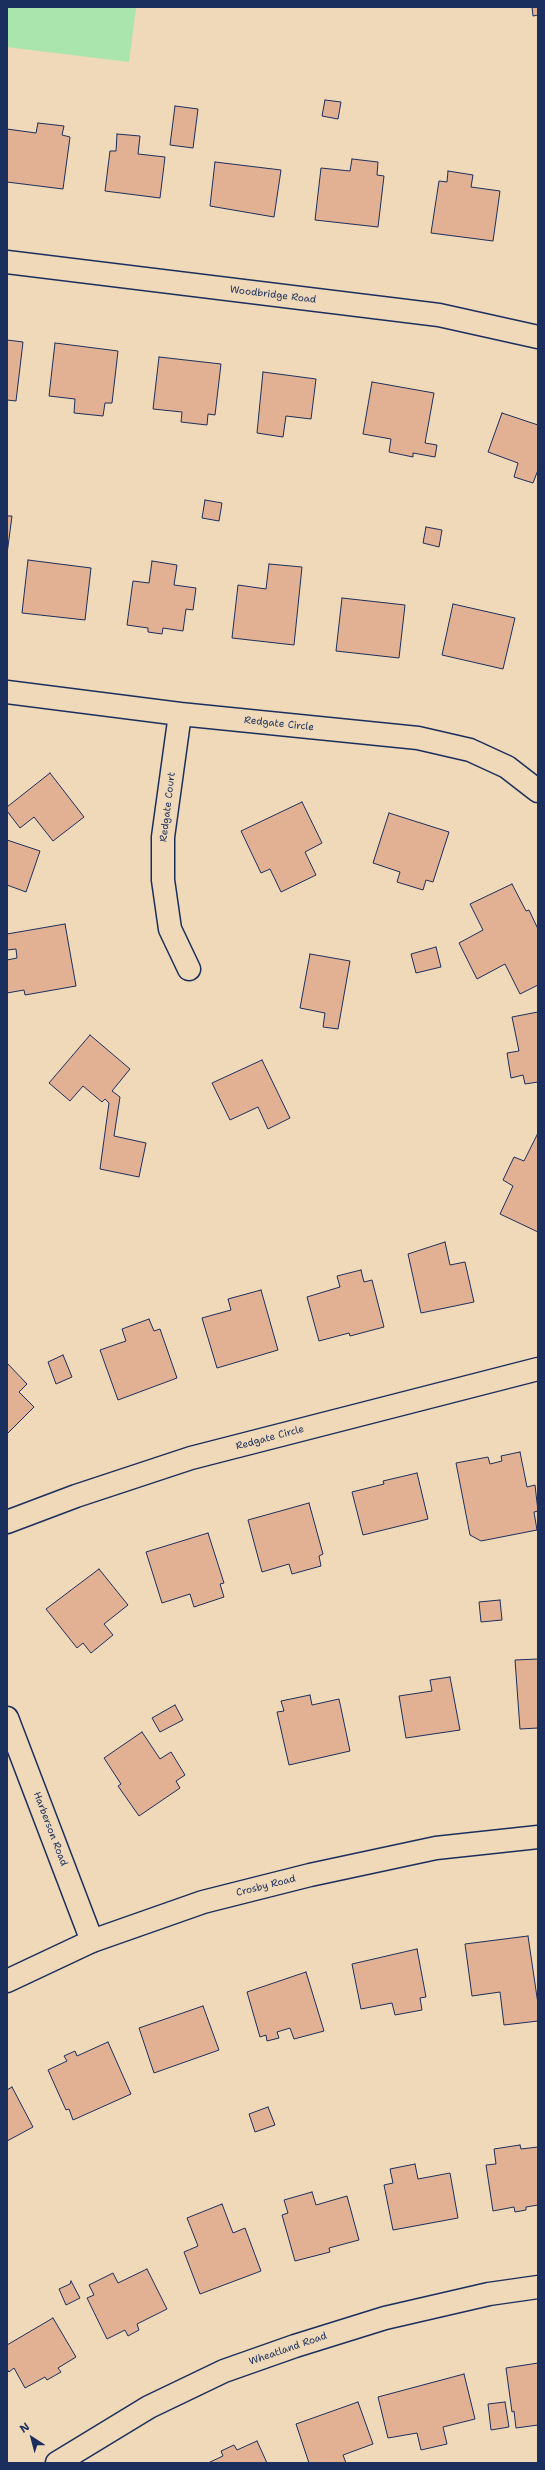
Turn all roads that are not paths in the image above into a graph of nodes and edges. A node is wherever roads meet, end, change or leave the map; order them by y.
1 (7, 262) edge
2 (538, 337) edge
3 (7, 692) edge
4 (180, 714) junction
5 (538, 791) edge
6 (189, 969) dead end
7 (538, 1369) edge
8 (7, 1522) edge
9 (7, 1718) edge
10 (538, 1837) edge
11 (92, 1940) junction
12 (7, 1982) edge
13 (538, 2287) edge
14 (56, 2463) edge

1 - 2 street, Woodbridge Road
3 - 4 street, Redgate Circle
4 - 5 street, Redgate Circle
4 - 6 street, Redgate Court
7 - 8 street, Redgate Circle
9 - 11 street, Harberson Road
10 - 11 street, Crosby Road
11 - 12 street, Crosby Road
13 - 14 street, Wheatland Road

